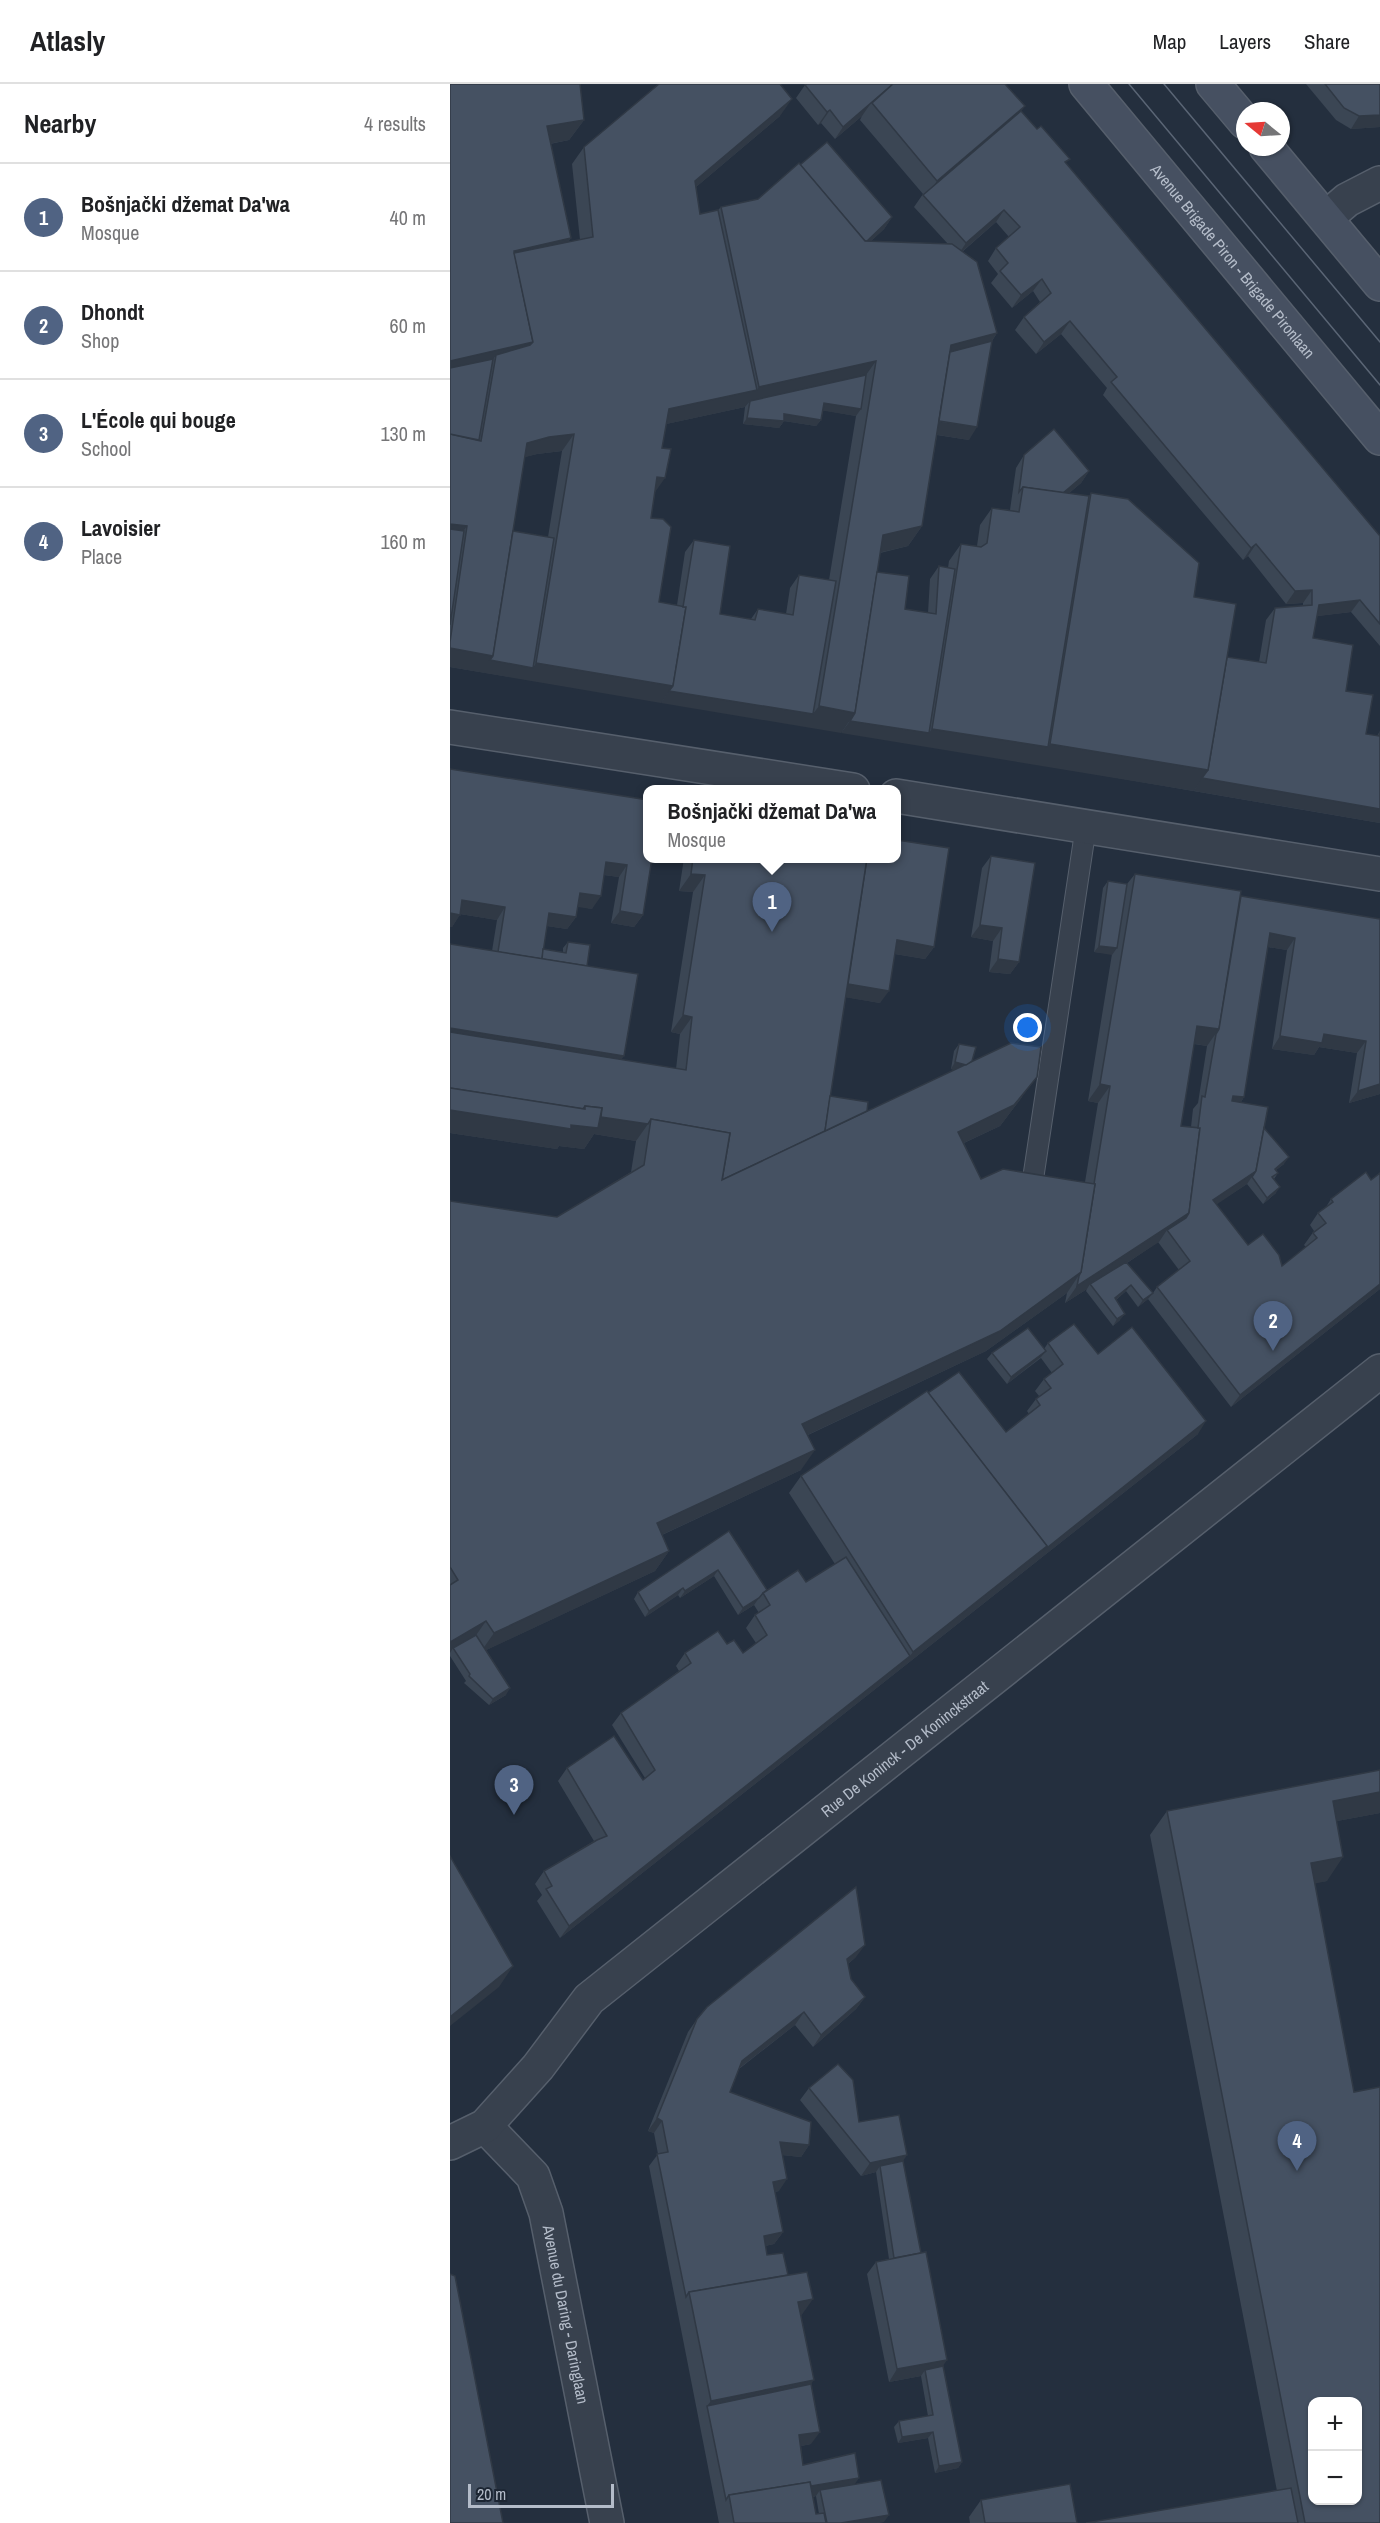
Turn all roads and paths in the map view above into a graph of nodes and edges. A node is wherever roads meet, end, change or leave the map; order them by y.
1 (1086, 84) edge
2 (1213, 84) edge
3 (1236, 111) edge
4 (1274, 156) edge
5 (1380, 183) edge
6 (1326, 218) junction
7 (1380, 284) edge
8 (1380, 438) edge
9 (450, 727) edge
10 (827, 785) edge
11 (901, 797) edge
12 (1086, 826) junction
13 (1380, 874) edge
14 (1034, 1179) edge
15 (1380, 1371) edge
16 (485, 2126) junction
17 (450, 2144) edge
18 (607, 2523) edge

1 - 8 street, Avenue Brigade Piron - Brigade Pironlaan
2 - 3 street
4 - 6 street
5 - 6 street
6 - 7 street
9 - 10 street
11 - 12 street
12 - 13 street
12 - 14 lane
15 - 16 street, Rue De Koninck - De Koninckstraat
16 - 17 street, Rue De Koninck - De Koninckstraat
16 - 18 street, Avenue du Daring - Daringlaan

